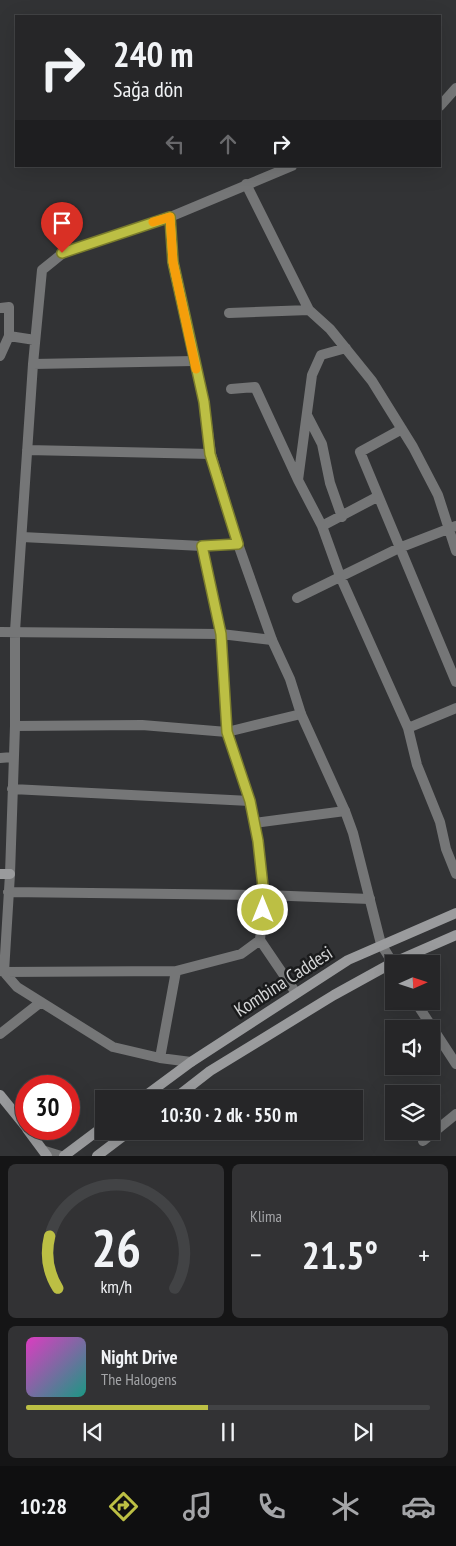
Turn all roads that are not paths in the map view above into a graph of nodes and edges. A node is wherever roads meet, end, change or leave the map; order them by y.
1 (456, 88) edge
2 (441, 105) edge
3 (289, 167) edge
4 (246, 184) junction
5 (170, 217) junction
6 (0, 308) edge
7 (309, 310) junction
8 (228, 313) dead end
9 (10, 336) junction
10 (35, 340) junction
11 (346, 348) junction
12 (0, 356) edge
13 (194, 361) junction
14 (33, 364) junction
15 (232, 389) dead end
16 (307, 415) junction
17 (402, 429) junction
18 (27, 450) junction
19 (210, 454) junction
20 (298, 480) junction
21 (377, 497) junction
22 (342, 517) junction
23 (322, 526) junction
24 (452, 528) edge
25 (22, 537) junction
26 (238, 544) junction
27 (202, 546) junction
28 (399, 548) junction
29 (456, 551) edge
30 (340, 576) junction
31 (297, 598) dead end
32 (15, 631) junction
33 (0, 632) edge
34 (221, 634) junction
35 (272, 640) junction
36 (456, 682) edge
37 (456, 708) edge
38 (301, 714) junction
39 (15, 726) junction
40 (408, 728) junction
41 (227, 732) junction
42 (13, 757) junction
43 (0, 758) edge
44 (12, 789) junction
45 (250, 801) junction
46 (345, 811) junction
47 (254, 823) junction
48 (5, 874) edge
49 (456, 874) edge
50 (8, 892) junction
51 (264, 896) junction
52 (370, 899) junction
53 (456, 913) edge
54 (456, 935) edge
55 (260, 940) junction
56 (381, 944) junction
57 (388, 955) edge
58 (413, 955) edge
59 (385, 969) edge
60 (2, 971) edge
61 (176, 971) junction
62 (296, 993) junction
63 (42, 1002) junction
64 (421, 1010) edge
65 (0, 1034) edge
66 (160, 1058) junction
67 (191, 1062) junction
68 (456, 1064) edge
69 (153, 1090) edge
70 (186, 1090) edge
71 (0, 1095) edge
72 (15, 1113) edge
73 (456, 1114) edge
74 (95, 1133) edge
75 (36, 1140) edge
76 (118, 1140) edge
77 (423, 1141) dead end
78 (46, 1154) edge
79 (63, 1156) edge
80 (97, 1156) edge

1 - 2 street
3 - 4 street
4 - 5 street
4 - 7 street
5 - 10 street
5 - 13 street
6 - 9 street
7 - 8 street
7 - 11 street
9 - 10 street
9 - 12 street
10 - 14 street
11 - 16 street
11 - 17 street
13 - 14 street
13 - 19 street
14 - 18 street
15 - 20 street
16 - 20 street
16 - 22 street
17 - 21 street
17 - 24 street
18 - 19 street
18 - 25 street
19 - 26 street
20 - 23 street
21 - 22 street
21 - 28 street
22 - 23 street
23 - 30 street
24 - 28 street
24 - 29 street
25 - 27 street
25 - 32 street
26 - 27 street
26 - 35 street
27 - 34 street
28 - 30 street
28 - 36 street
30 - 31 street
30 - 40 street
32 - 33 street
32 - 34 street
32 - 39 street
34 - 35 street
34 - 41 street
35 - 38 street
37 - 40 street
38 - 41 street
38 - 46 street
39 - 41 street
39 - 42 street
40 - 49 street
41 - 45 street
42 - 43 street
42 - 44 street
44 - 45 street
44 - 48 street
45 - 47 street
46 - 47 street
46 - 52 street
47 - 51 street
48 - 50 street
50 - 51 street
50 - 60 street
51 - 52 street
51 - 55 street
52 - 56 street
53 - 56 main road, Kombina Caddesi
54 - 58 main road, Kombina Caddesi
55 - 61 street
55 - 62 street
56 - 57 street
56 - 62 main road, Kombina Caddesi
59 - 70 main road, Kombina Caddesi
60 - 61 street
60 - 63 street
61 - 66 street
62 - 67 main road, Kombina Caddesi
63 - 65 street
63 - 66 street
64 - 68 street
66 - 67 street
67 - 69 main road, Kombina Caddesi
71 - 72 main road
73 - 77 street
74 - 79 main road
75 - 78 main road
76 - 80 main road
78 - 79 street

